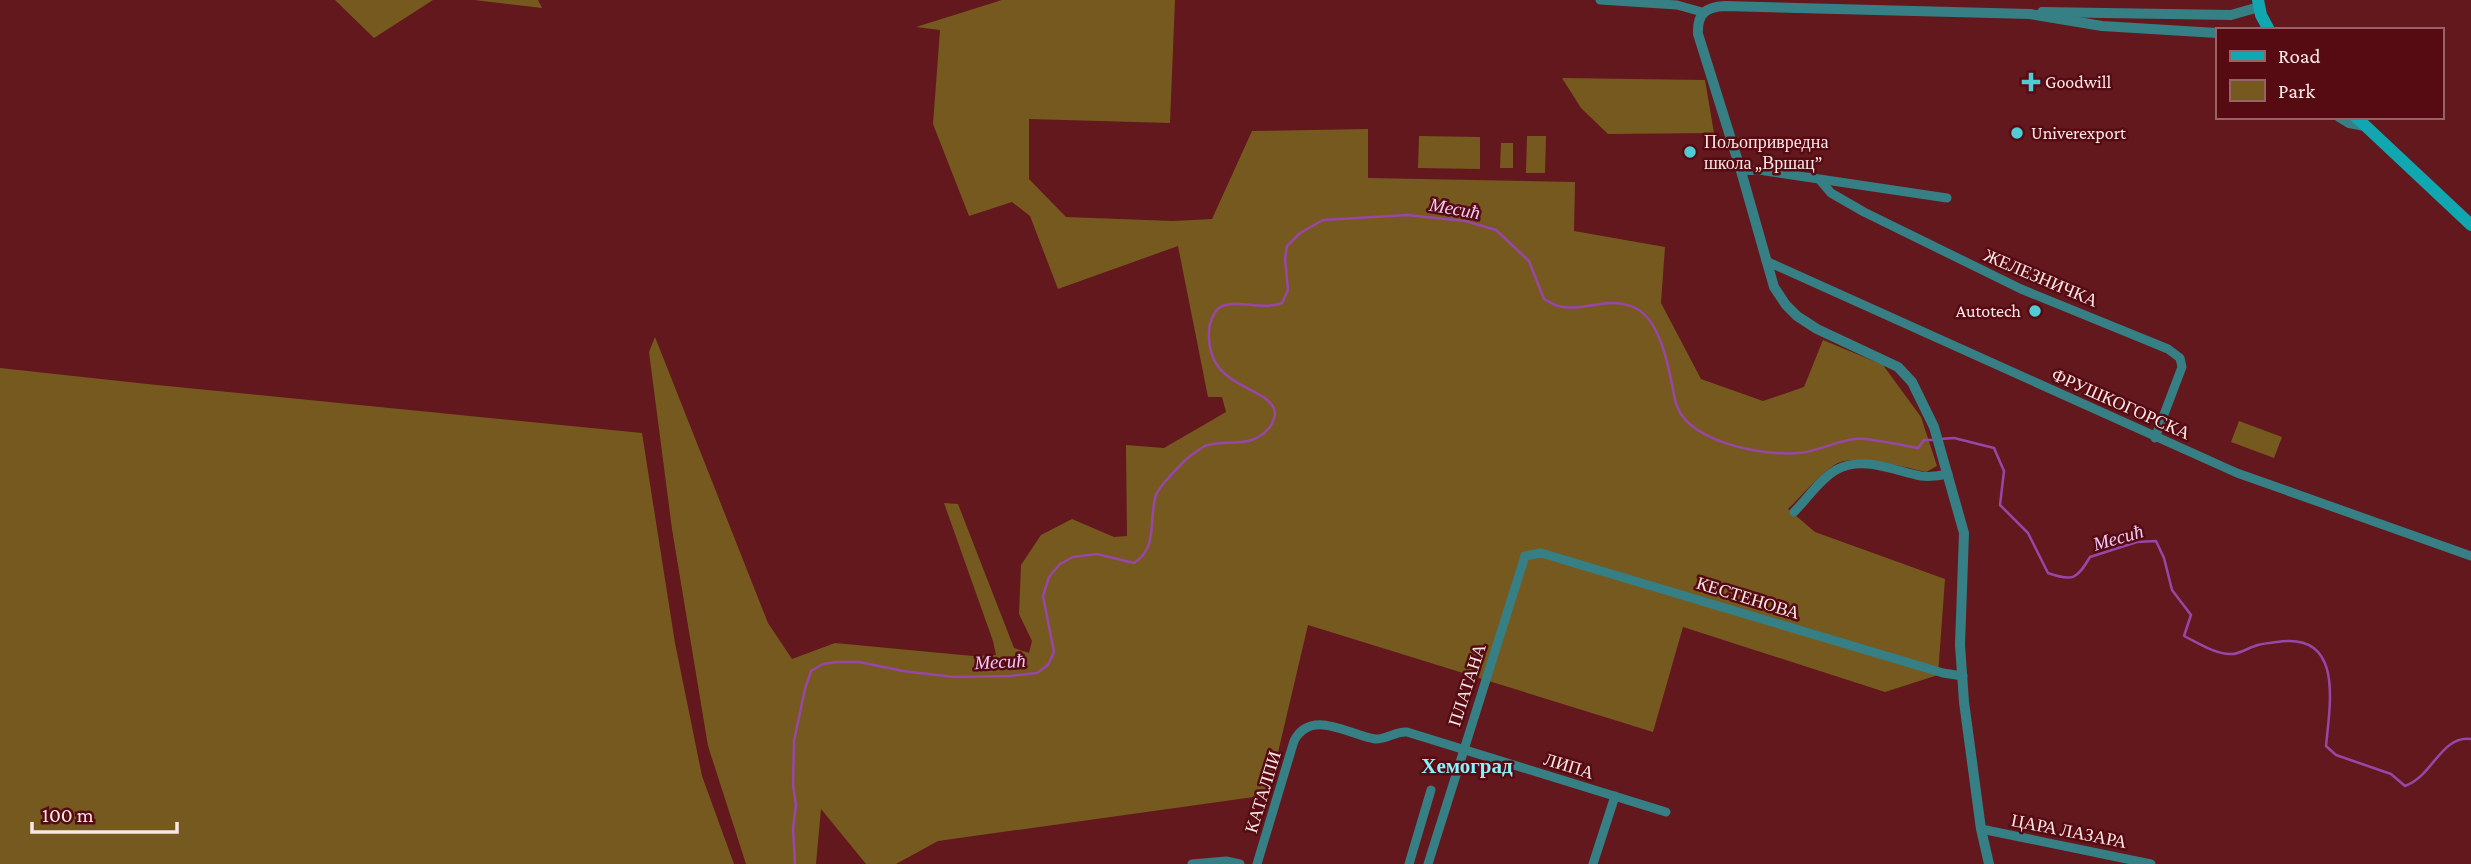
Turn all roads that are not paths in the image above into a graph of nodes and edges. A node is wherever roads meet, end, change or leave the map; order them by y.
1 (1600, 0) edge
2 (2258, 4) edge
3 (1702, 12) junction
4 (2095, 12) junction
5 (2030, 13) junction
6 (2067, 21) junction
7 (2105, 26) junction
8 (2268, 28) edge
9 (2216, 33) edge
10 (2342, 119) edge
11 (2361, 122) edge
12 (1741, 171) junction
13 (1820, 180) junction
14 (1947, 198) dead end
15 (2471, 225) edge
16 (1766, 261) junction
17 (2155, 438) junction
18 (1948, 474) junction
19 (1794, 512) dead end
20 (1525, 556) joint
21 (2471, 556) edge
22 (1962, 676) junction
23 (1302, 730) joint
24 (1463, 750) junction
25 (1431, 790) dead end
26 (1615, 796) junction
27 (1666, 812) dead end
28 (1981, 830) junction
29 (1192, 864) edge
30 (1240, 864) edge
31 (1257, 864) edge
32 (1409, 864) edge
33 (1428, 864) edge
34 (1593, 864) edge
35 (1989, 864) edge
36 (2151, 864) edge

1 - 3 street
2 - 4 street
2 - 8 main road
3 - 5 street
3 - 12 street
4 - 5 street
4 - 6 street
4 - 7 street
5 - 6 street
6 - 7 street
7 - 9 street
10 - 11 street
11 - 15 main road
12 - 13 street
12 - 16 street
13 - 14 street
13 - 17 street, ЖЕЛЕЗНИЧКА
16 - 17 street, ФРУШКОГОРСКА
16 - 18 street
17 - 21 street, ФРУШКОГОРСКА
18 - 19 street
18 - 22 street
20 - 22 street, КЕСТЕНОВА
20 - 24 street, ПЛАТАНА
22 - 28 street
23 - 24 street, ЛИПА
23 - 31 street, КАТАЛПИ
24 - 26 street, ЛИПА
24 - 33 street, ПЛАТАНА
25 - 32 street
26 - 27 street, ЛИПА
26 - 34 street
28 - 35 street
28 - 36 street, ЦАРА ЛАЗАРА
29 - 30 street

